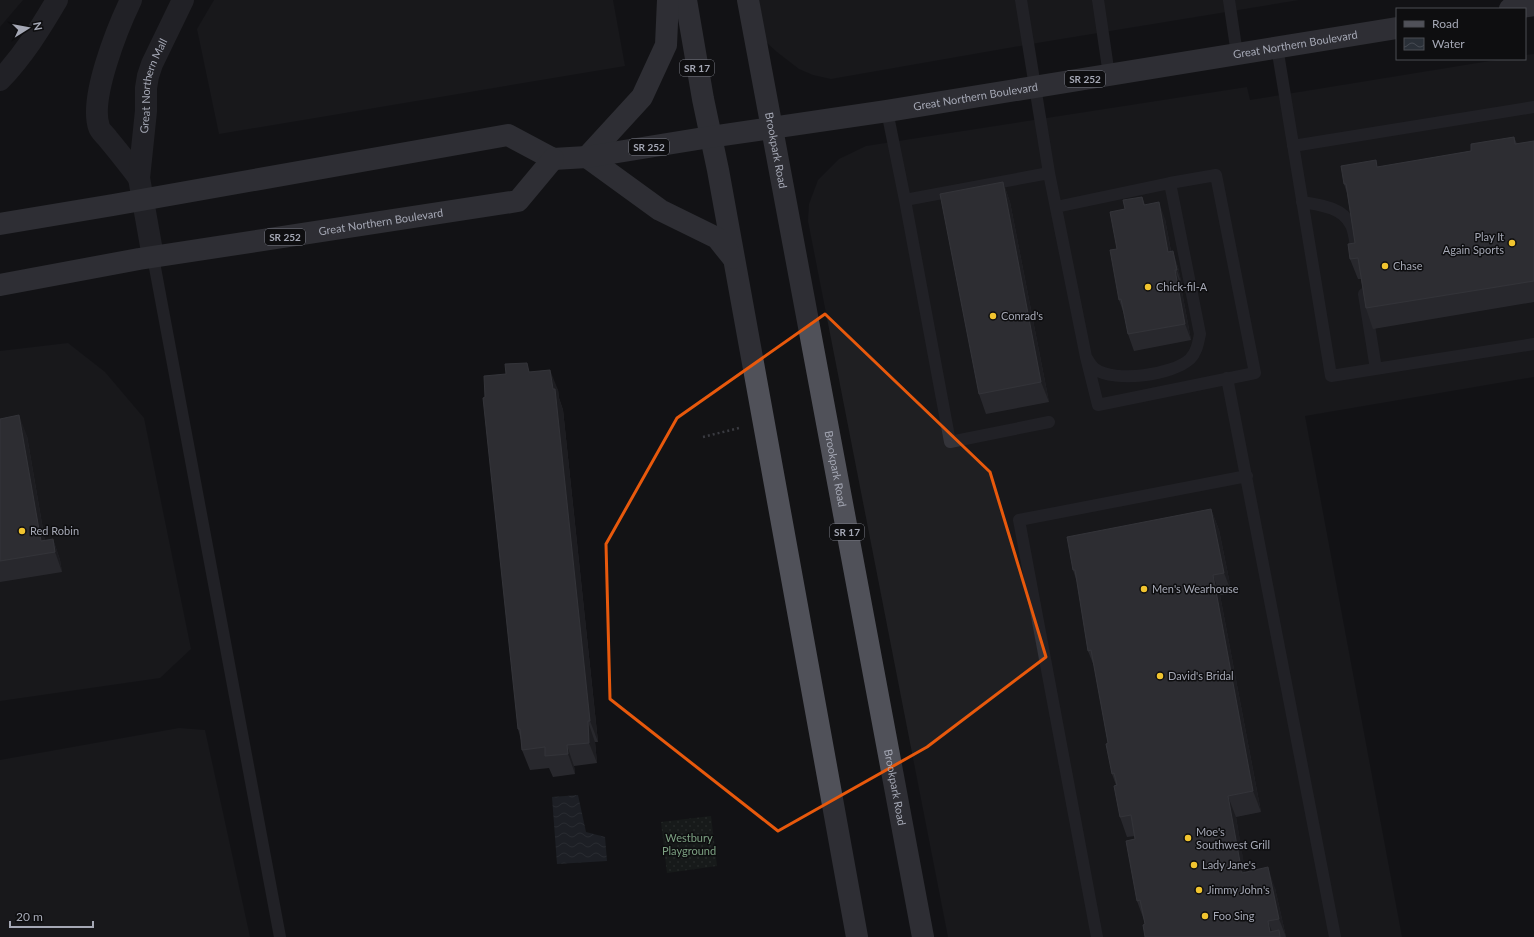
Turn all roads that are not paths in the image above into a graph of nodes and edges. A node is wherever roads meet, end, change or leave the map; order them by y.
1 (57, 0) edge
2 (131, 0) edge
3 (183, 0) edge
4 (668, 0) edge
5 (686, 0) edge
6 (748, 0) edge
7 (1021, 0) edge
8 (1098, 0) edge
9 (1229, 0) edge
10 (1534, 5) edge
11 (1516, 8) edge
12 (1396, 28) edge
13 (1277, 47) junction
14 (1237, 54) junction
15 (1109, 75) junction
16 (0, 80) edge
17 (1035, 87) junction
18 (1534, 107) edge
19 (888, 111) junction
20 (772, 128) junction
21 (710, 137) junction
22 (1293, 146) junction
23 (587, 157) junction
24 (553, 159) junction
25 (1049, 173) junction
26 (139, 178) junction
27 (1170, 183) junction
28 (144, 200) junction
29 (905, 200) junction
30 (1302, 202) junction
31 (1056, 207) junction
32 (0, 224) edge
33 (153, 257) junction
34 (734, 259) junction
35 (1359, 264) edge
36 (1362, 279) edge
37 (0, 286) edge
38 (1534, 344) edge
39 (1086, 357) junction
40 (1376, 369) junction
41 (1227, 378) junction
42 (1049, 422) dead end
43 (1246, 476) junction
44 (280, 937) edge
45 (857, 937) edge
46 (923, 937) edge
47 (1097, 937) edge
48 (1335, 937) edge

1 - 16 street
2 - 26 street, Great Northern Mall
3 - 26 street, Great Northern Mall
4 - 23 main road
5 - 21 main road, SR 17
6 - 20 main road, Brookpark Road / SR 17
7 - 17 lane
8 - 15 lane
9 - 14 lane
10 - 11 main road
12 - 13 main road, Great Northern Boulevard / SR 252
13 - 14 main road, Great Northern Boulevard / SR 252
13 - 22 lane
14 - 15 main road, Great Northern Boulevard / SR 252
15 - 17 main road, Great Northern Boulevard / SR 252
17 - 19 main road, Great Northern Boulevard / SR 252
17 - 25 lane
18 - 22 lane
19 - 20 main road, Great Northern Boulevard / SR 252
19 - 29 lane
20 - 21 main road, Great Northern Boulevard / SR 252
20 - 46 main road, Brookpark Road / SR 17
21 - 23 main road, Great Northern Boulevard / SR 252
21 - 34 main road, SR 17
22 - 30 lane
23 - 24 main road, Great Northern Boulevard / SR 252
23 - 34 main road
24 - 28 main road
24 - 33 main road, Great Northern Boulevard / SR 252
25 - 29 lane
25 - 31 lane
26 - 28 street, Great Northern Mall
27 - 31 lane
27 - 39 lane
27 - 41 lane
28 - 32 main road
28 - 33 street, Great Northern Mall
29 - 42 lane
30 - 35 lane
30 - 40 lane
31 - 39 lane
33 - 37 main road, Great Northern Boulevard / SR 252
33 - 44 lane
34 - 45 main road, SR 17
36 - 40 lane
38 - 40 lane
39 - 41 lane
41 - 43 lane
43 - 47 lane
43 - 48 lane

